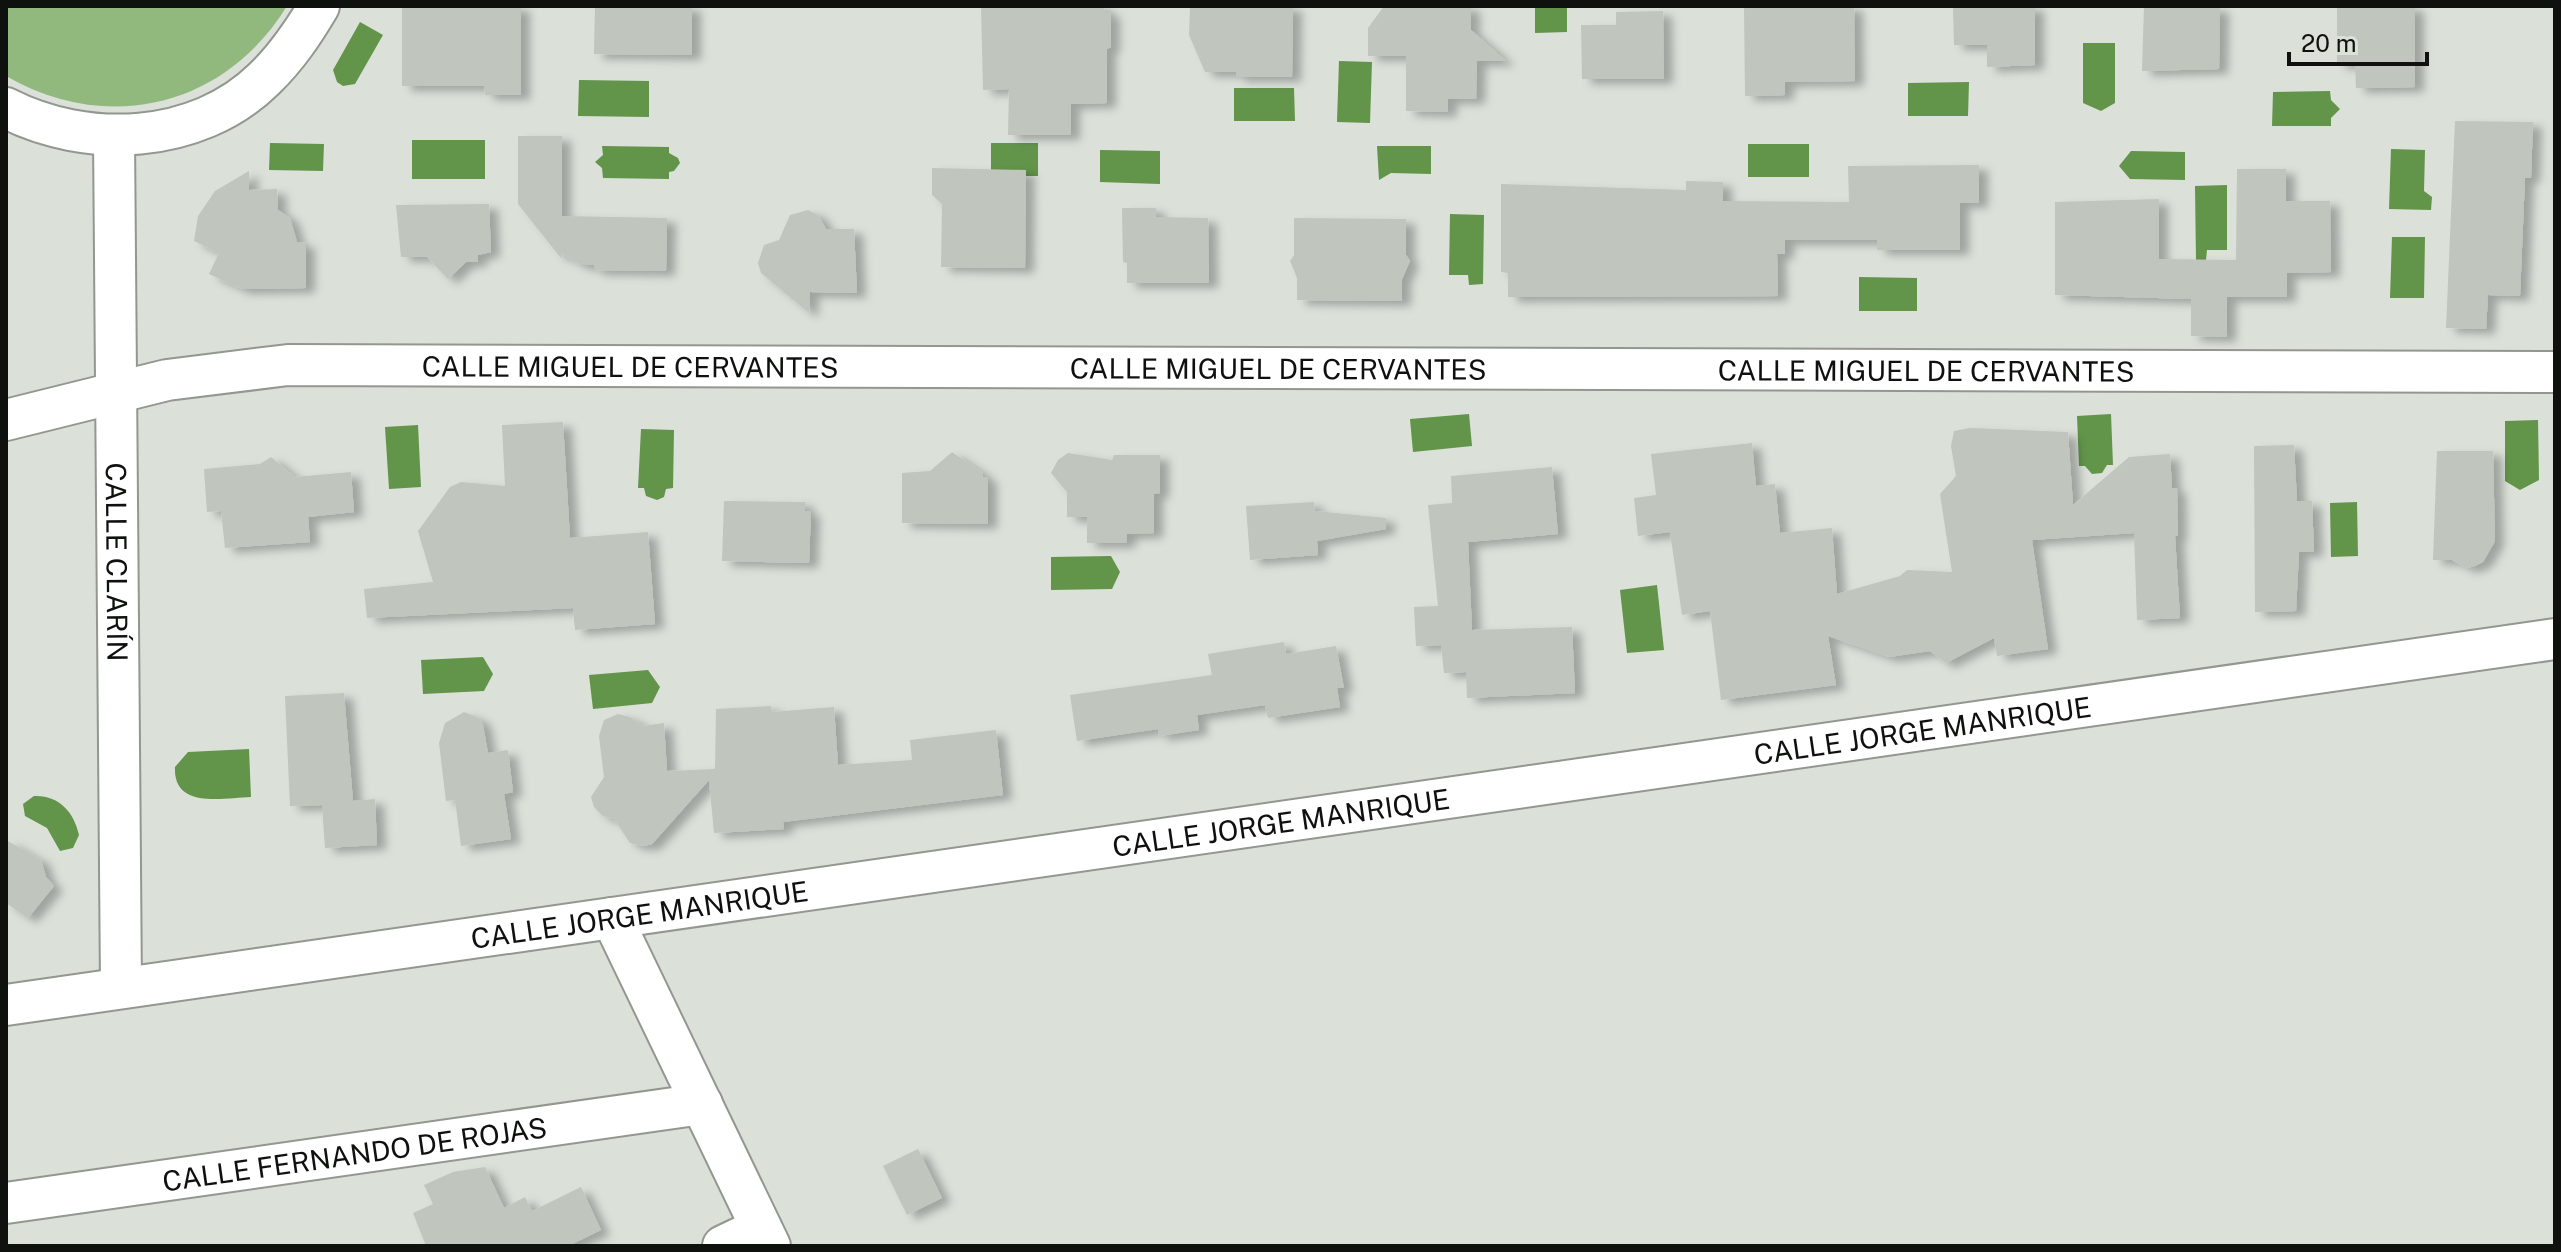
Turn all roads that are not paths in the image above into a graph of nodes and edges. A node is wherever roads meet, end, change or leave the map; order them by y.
1 (319, 6) edge
2 (6, 108) edge
3 (114, 136) junction
4 (2555, 372) edge
5 (117, 391) junction
6 (6, 420) edge
7 (2555, 639) edge
8 (612, 918) junction
9 (121, 988) junction
10 (6, 1005) edge
11 (702, 1104) junction
12 (6, 1203) edge
13 (766, 1237) edge
14 (723, 1246) edge

1 - 3 street
2 - 3 street
3 - 5 street, CALLE CLARÍN
4 - 5 street, CALLE MIGUEL DE CERVANTES
5 - 6 street, CALLE MIGUEL DE CERVANTES
5 - 9 street, CALLE CLARÍN
7 - 8 street, CALLE JORGE MANRIQUE
8 - 9 street, CALLE JORGE MANRIQUE
8 - 11 street
9 - 10 street, CALLE JORGE MANRIQUE
11 - 12 street, CALLE FERNANDO DE ROJAS
11 - 13 street
13 - 14 street

